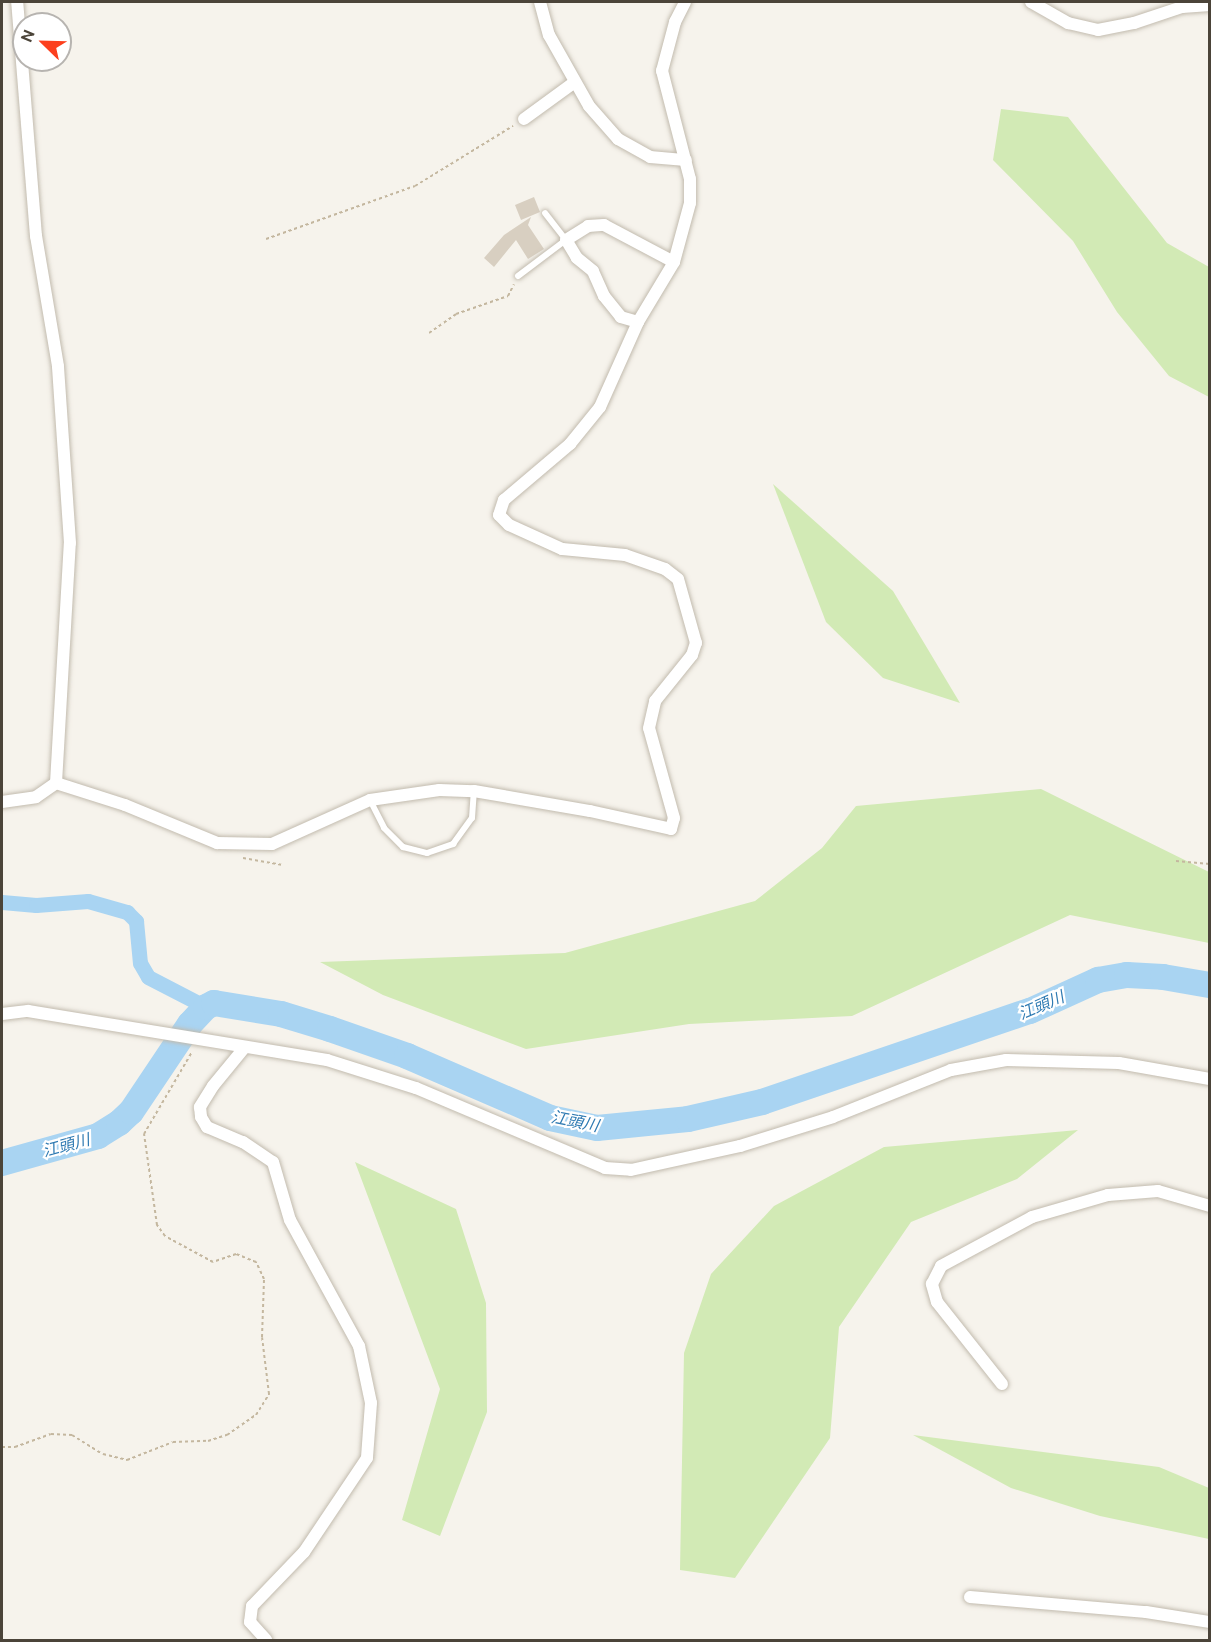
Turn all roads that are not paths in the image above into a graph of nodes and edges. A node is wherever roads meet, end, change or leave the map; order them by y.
1 (16, 2) edge
2 (540, 2) edge
3 (685, 2) edge
4 (1030, 2) edge
5 (1209, 5) edge
6 (575, 82) junction
7 (524, 119) road end
8 (686, 160) junction
9 (545, 213) dead end
10 (566, 240) junction
11 (674, 262) junction
12 (518, 276) road end
13 (638, 322) junction
14 (56, 783) junction
15 (474, 791) junction
16 (370, 800) junction
17 (2, 802) edge
18 (2, 1014) edge
19 (245, 1047) junction
20 (1209, 1078) edge
21 (1209, 1206) edge
22 (1002, 1384) dead end
23 (970, 1597) dead end
24 (1209, 1622) edge
25 (266, 1641) edge

1 - 14 street
2 - 6 street
3 - 8 street
4 - 5 street
6 - 7 street
6 - 8 street
8 - 11 street
9 - 10 lane
10 - 11 street
10 - 12 lane
10 - 13 street
11 - 13 street
13 - 15 street
14 - 16 street
14 - 17 street
15 - 16 street
15 - 16 lane
18 - 19 street
19 - 20 street
19 - 25 street
21 - 22 street
23 - 24 street

